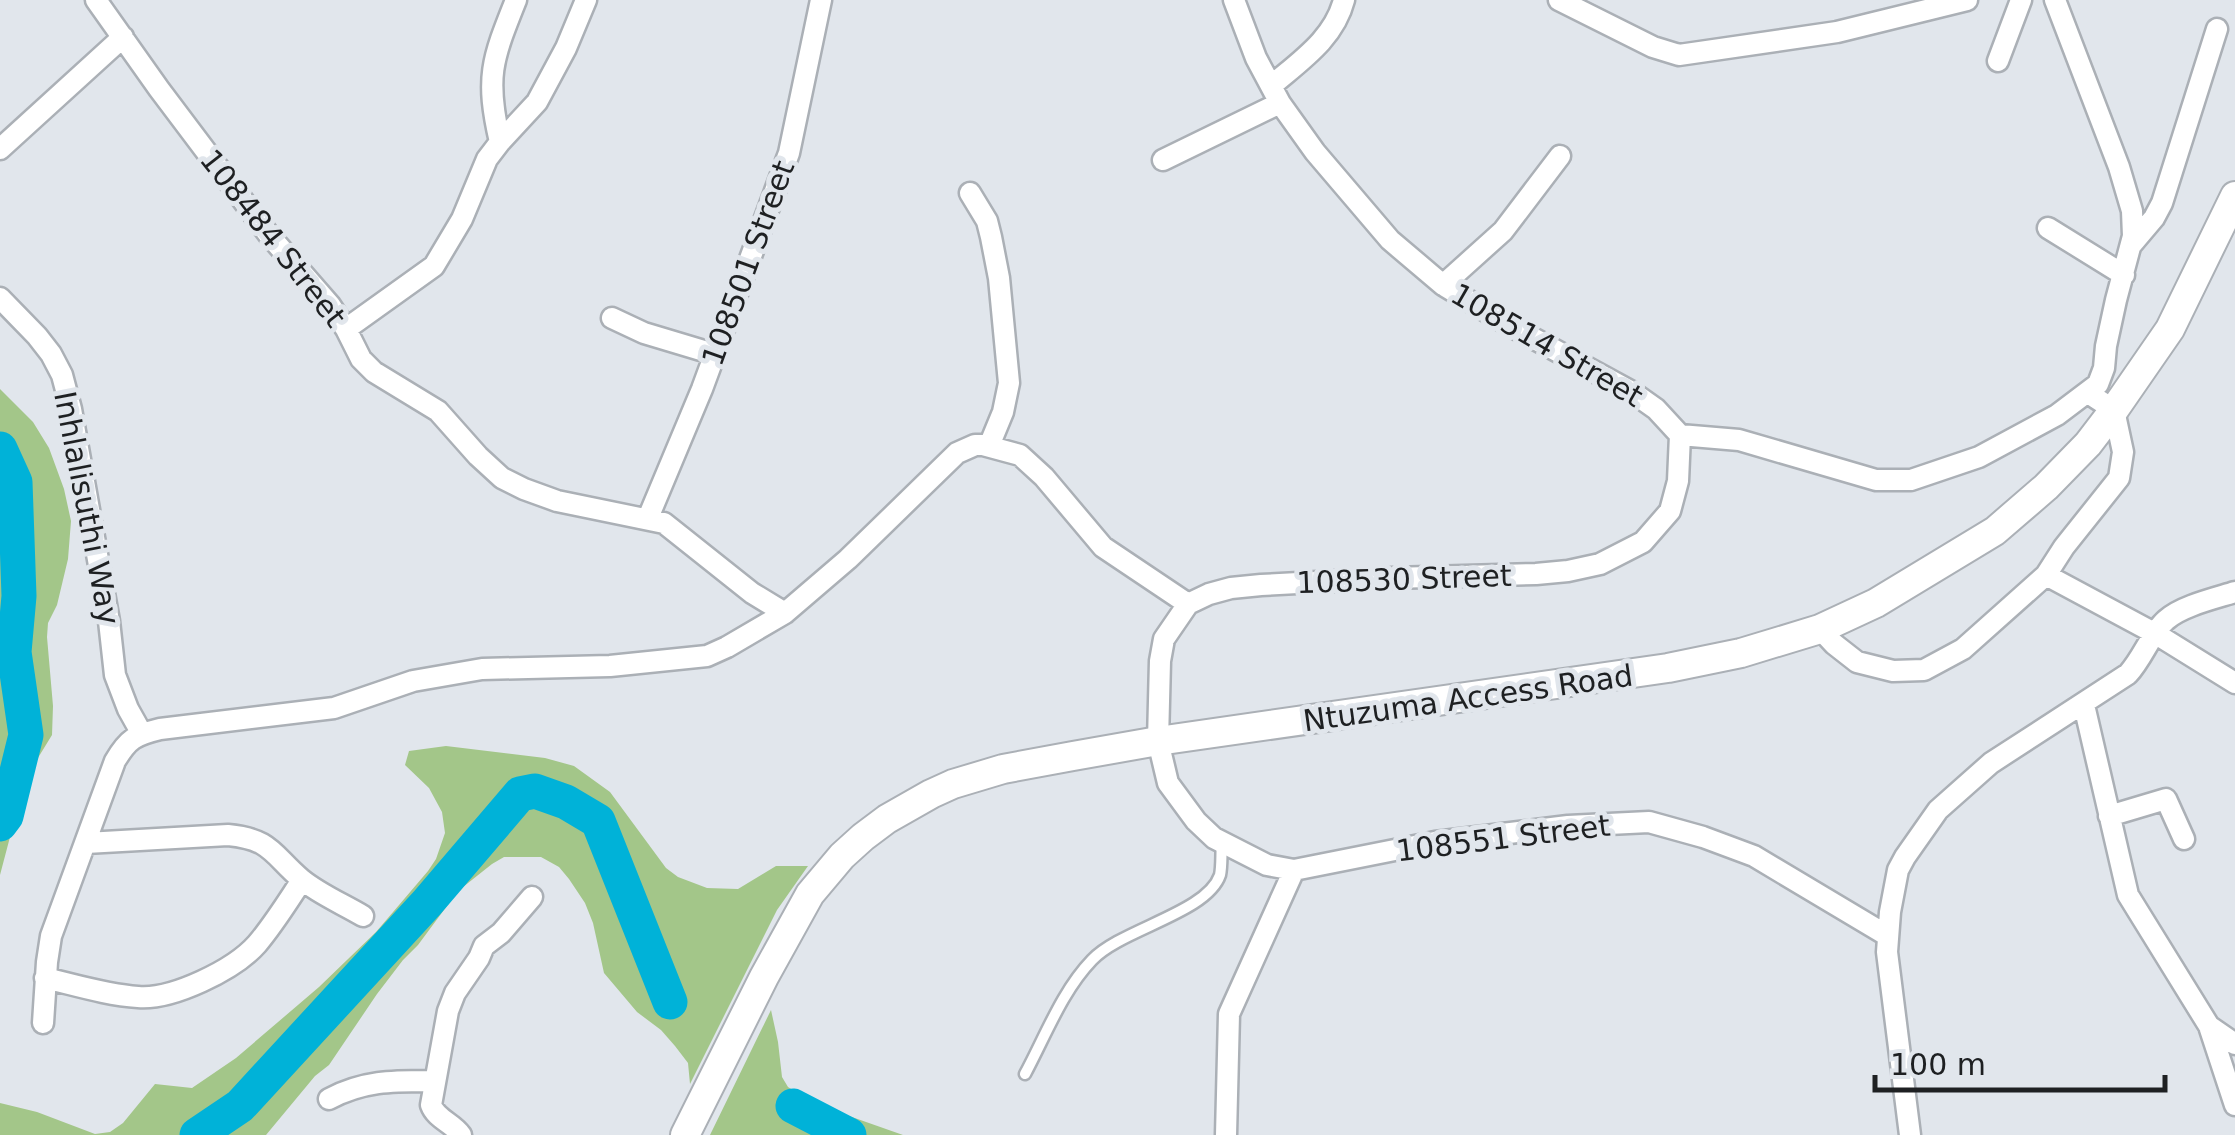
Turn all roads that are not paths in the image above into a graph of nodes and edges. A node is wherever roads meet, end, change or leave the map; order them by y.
1 (96, 0) edge
2 (516, 0) edge
3 (586, 0) edge
4 (821, 0) edge
5 (1234, 0) edge
6 (1344, 0) edge
7 (1558, 0) edge
8 (1968, 0) edge
9 (2022, 0) edge
10 (2055, 0) edge
11 (2217, 29) dead end
12 (123, 37) junction
13 (1998, 60) dead end
14 (1276, 94) junction
15 (500, 142) junction
16 (0, 149) edge
17 (1560, 156) dead end
18 (1164, 160) dead end
19 (970, 193) dead end
20 (2235, 196) edge
21 (2048, 228) dead end
22 (2132, 244) junction
23 (2124, 275) junction
24 (1443, 285) junction
25 (0, 298) edge
26 (612, 318) dead end
27 (346, 329) junction
28 (714, 354) junction
29 (2088, 393) junction
30 (2114, 410) junction
31 (1680, 434) junction
32 (988, 446) junction
33 (648, 518) junction
34 (2046, 575) junction
35 (2235, 592) edge
36 (1188, 604) junction
37 (785, 613) junction
38 (1820, 628) junction
39 (2156, 634) junction
40 (2235, 683) edge
41 (2084, 704) junction
42 (142, 734) junction
43 (1158, 741) junction
44 (2110, 816) junction
45 (2184, 839) dead end
46 (1222, 842) junction
47 (86, 843) junction
48 (1294, 870) junction
49 (302, 880) junction
50 (532, 897) dead end
51 (363, 916) dead end
52 (1888, 936) junction
53 (45, 978) junction
54 (43, 1023) dead end
55 (2209, 1026) junction
56 (2235, 1044) edge
57 (1025, 1074) dead end
58 (434, 1081) junction
59 (330, 1100) dead end
60 (2235, 1105) edge
61 (690, 1126) edge
62 (460, 1135) edge
63 (667, 1135) edge
64 (1226, 1135) edge
65 (1910, 1135) edge

1 - 12 street, 108484 Street
2 - 15 street
3 - 15 street
4 - 28 street, 108501 Street
5 - 14 street, 108514 Street
6 - 14 street
7 - 8 street
9 - 13 street
10 - 22 street
11 - 22 street
12 - 16 street
12 - 27 street, 108484 Street
14 - 18 street
14 - 24 street, 108514 Street
15 - 27 street
17 - 24 street
19 - 32 street
20 - 30 street, Ntuzuma Access Road
21 - 23 street
22 - 23 street
23 - 29 street
24 - 31 street, 108514 Street
25 - 42 street, Inhlalisuthi Way
26 - 28 street
27 - 33 street, 108484 Street
28 - 33 street, 108501 Street
29 - 30 street
29 - 31 street
30 - 34 street
30 - 38 street, Ntuzuma Access Road
31 - 36 street, 108530 Street
32 - 36 street
32 - 37 street
33 - 37 street, 108484 Street
34 - 38 street
34 - 39 street
35 - 39 street
36 - 43 street
37 - 42 street
38 - 43 street, Ntuzuma Access Road
39 - 40 street
39 - 41 street
41 - 44 street
41 - 52 street
42 - 47 street
43 - 46 street, 108551 Street
43 - 61 street, Ntuzuma Access Road
44 - 45 street
44 - 55 street
46 - 48 street, 108551 Street
46 - 57 lane
47 - 49 street
47 - 53 street
48 - 52 street, 108551 Street
48 - 64 street
49 - 51 street
49 - 53 street
50 - 58 street
52 - 65 street
53 - 54 street
55 - 56 street
55 - 60 street
58 - 59 street
58 - 62 street
61 - 63 street

